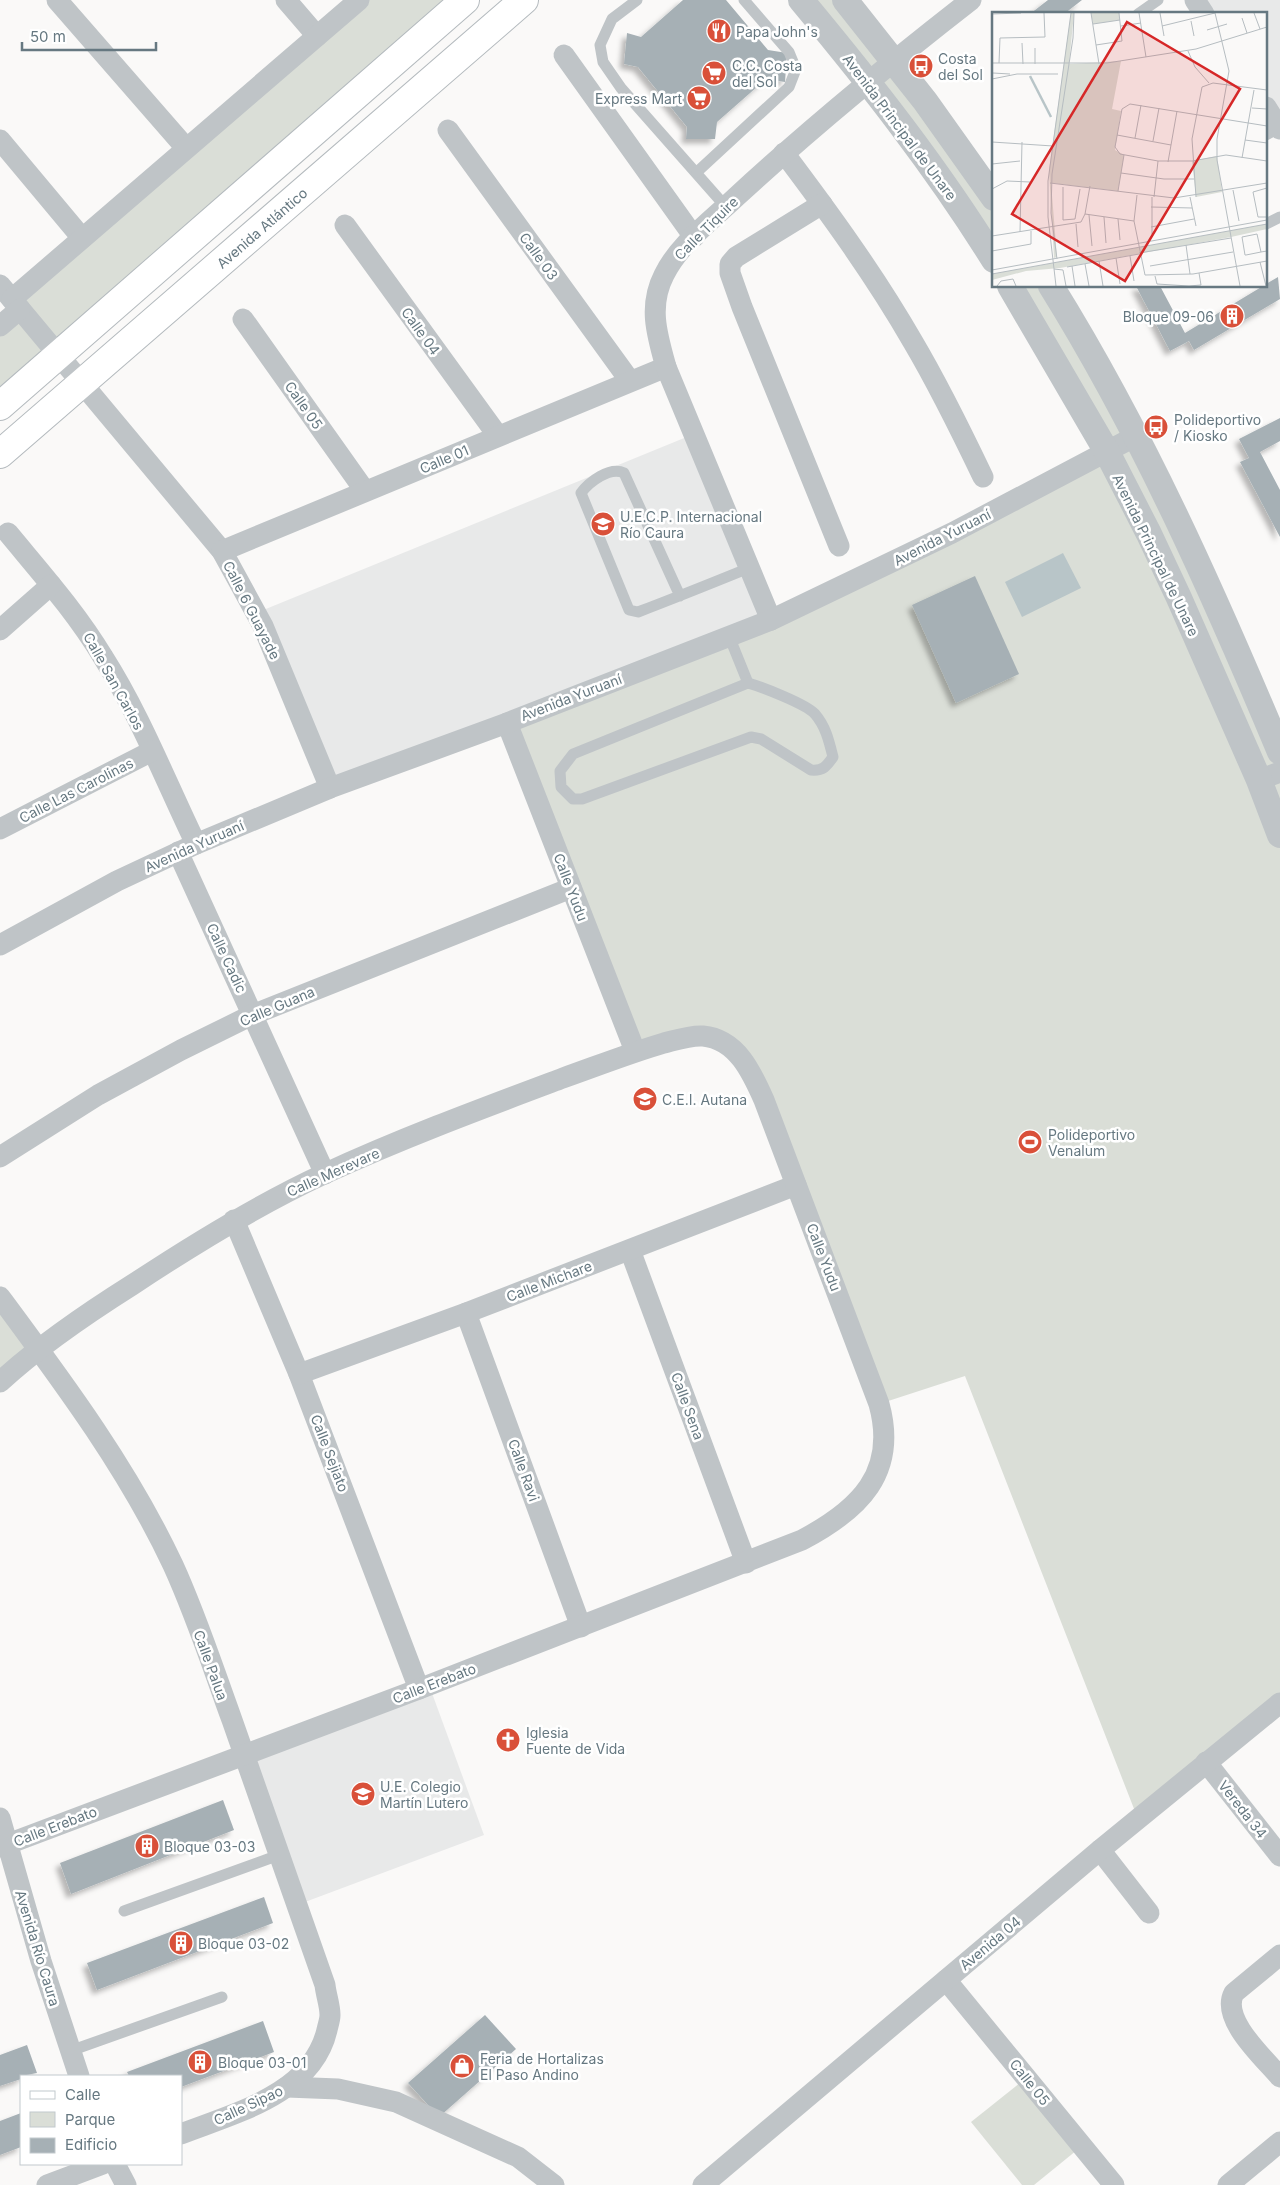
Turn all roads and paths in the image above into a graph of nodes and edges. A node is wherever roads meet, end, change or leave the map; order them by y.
1 (58, 0) edge
2 (286, 0) edge
3 (359, 0) edge
4 (465, 0) edge
5 (524, 0) edge
6 (637, 0) edge
7 (744, 0) edge
8 (801, 0) edge
9 (845, 0) edge
10 (971, 0) edge
11 (1158, 0) edge
12 (1195, 0) edge
13 (1141, 12) edge
14 (1203, 12) edge
15 (317, 36) junction
16 (564, 55) dead end
17 (893, 60) junction
18 (868, 80) junction
19 (1268, 110) edge
20 (1280, 128) edge
21 (448, 130) dead end
22 (1268, 135) edge
23 (0, 140) edge
24 (186, 148) junction
25 (784, 153) junction
26 (697, 172) junction
27 (992, 195) edge
28 (822, 204) junction
29 (726, 207) junction
30 (1280, 217) edge
31 (1268, 223) edge
32 (345, 225) dead end
33 (694, 237) junction
34 (82, 238) junction
35 (992, 257) edge
36 (1011, 288) edge
37 (1052, 288) edge
38 (11, 297) edge
39 (243, 319) dead end
40 (0, 326) edge
41 (60, 355) junction
42 (666, 367) junction
43 (630, 381) junction
44 (83, 383) junction
45 (0, 406) edge
46 (498, 436) junction
47 (1136, 436) junction
48 (1106, 452) junction
49 (0, 454) edge
50 (983, 477) dead end
51 (365, 491) junction
52 (8, 533) dead end
53 (838, 546) dead end
54 (222, 551) junction
55 (749, 568) junction
56 (51, 585) junction
57 (680, 596) junction
58 (771, 620) junction
59 (0, 630) edge
60 (729, 636) junction
61 (748, 683) junction
62 (506, 723) junction
63 (152, 751) junction
64 (1280, 752) edge
65 (1269, 776) edge
66 (330, 788) junction
67 (0, 829) edge
68 (1280, 835) edge
69 (187, 848) junction
70 (571, 888) junction
71 (0, 945) edge
72 (252, 1015) junction
73 (702, 1036) joint
74 (634, 1052) junction
75 (0, 1157) edge
76 (325, 1174) junction
77 (796, 1185) junction
78 (234, 1220) junction
79 (630, 1250) junction
80 (0, 1297) edge
81 (466, 1312) junction
82 (39, 1349) junction
83 (299, 1374) junction
84 (0, 1382) edge
85 (859, 1501) joint
86 (746, 1563) junction
87 (581, 1627) junction
88 (419, 1689) junction
89 (1280, 1703) edge
90 (244, 1754) junction
91 (1206, 1762) junction
92 (0, 1818) edge
93 (4, 1845) edge
94 (1100, 1850) junction
95 (279, 1855) junction
96 (1280, 1856) edge
97 (124, 1911) dead end
98 (1149, 1913) dead end
99 (1280, 1955) edge
100 (946, 1980) junction
101 (222, 1997) dead end
102 (70, 2051) junction
103 (310, 2067) joint
104 (79, 2075) edge
105 (1280, 2077) edge
106 (288, 2087) junction
107 (182, 2134) edge
108 (1280, 2142) edge
109 (99, 2165) edge
110 (116, 2165) edge
111 (47, 2185) edge
112 (126, 2185) edge
113 (554, 2185) edge
114 (702, 2185) edge
115 (1114, 2185) edge
116 (1228, 2185) edge

1 - 24 street
2 - 15 street
3 - 15 street
4 - 41 main road
5 - 44 main road, Avenida Atlántico
6 - 26 lane
7 - 26 lane
8 - 18 street, Avenida Principal de Unare
9 - 17 street
10 - 17 street, Calle Tiquire
11 - 13 lane
12 - 14 street
15 - 24 street
16 - 33 street
17 - 18 street, Calle Tiquire
17 - 27 street
18 - 25 street, Calle Tiquire
18 - 35 street, Avenida Principal de Unare
19 - 20 street
20 - 22 lane
21 - 43 street, Calle 03
23 - 34 street
24 - 34 street
25 - 28 street
25 - 29 street, Calle Tiquire
26 - 29 lane
28 - 50 street
28 - 53 street
29 - 33 street, Calle Tiquire
30 - 31 lane
32 - 46 street, Calle 04
33 - 42 street, Calle Tiquire
34 - 38 street
36 - 48 street, Avenida Principal de Unare
37 - 47 street
38 - 40 street
38 - 41 street, Calle 6 Guayade
39 - 51 street, Calle 05
41 - 44 street, Calle 6 Guayade
41 - 45 main road
42 - 43 street, Calle 01
42 - 55 street, Calle Tiquire
43 - 46 street, Calle 01
44 - 49 main road, Avenida Atlántico
44 - 54 street, Calle 6 Guayade
46 - 51 street, Calle 01
47 - 48 street, Avenida Yuruaní
47 - 64 street
48 - 58 street, Avenida Yuruaní
48 - 65 street, Avenida Principal de Unare
51 - 54 street, Calle 01
52 - 56 street, Calle San Carlos
54 - 66 street, Calle 6 Guayade
55 - 57 lane
55 - 58 street, Calle Tiquire
56 - 59 street
56 - 63 street, Calle San Carlos
57 - 57 lane
58 - 60 street, Avenida Yuruaní
60 - 61 lane
60 - 62 street, Avenida Yuruaní
61 - 61 lane
62 - 66 street, Avenida Yuruaní
62 - 70 street, Calle Yudu
63 - 67 street, Calle Las Carolinas
63 - 69 street, Calle San Carlos
65 - 68 street, Avenida Principal de Unare
66 - 69 street, Avenida Yuruaní
69 - 71 street, Avenida Yuruaní
69 - 72 street, Calle Cadic
70 - 72 street, Calle Guana
70 - 74 street, Calle Yudu
72 - 75 street, Calle Guana
72 - 76 street, Calle Cadic
73 - 74 street, Calle Merevare
73 - 77 street, Calle Yudu
74 - 76 street, Calle Merevare
76 - 78 street, Calle Merevare
77 - 79 street, Calle Michare
77 - 85 street, Calle Yudu
78 - 82 street, Calle Merevare
78 - 83 street, Calle Sejiato
79 - 81 street, Calle Michare
79 - 86 street, Calle Sena
80 - 82 street, Calle Palua
81 - 83 street, Calle Michare
81 - 87 street, Calle Ravi
82 - 84 street, Calle Merevare
82 - 90 street, Calle Palua
83 - 88 street, Calle Sejiato
85 - 86 street, Calle Erebato
86 - 87 street, Calle Erebato
87 - 88 street, Calle Erebato
88 - 90 street, Calle Erebato
89 - 91 street, Avenida 04
90 - 93 street, Calle Erebato
90 - 95 street, Calle Palua
91 - 94 street, Avenida 04
91 - 96 street, Vereda 34
92 - 93 street, Avenida Río Caura
93 - 102 street, Avenida Río Caura
94 - 98 street
94 - 100 street, Avenida 04
95 - 97 lane
95 - 103 street, Calle Palua
99 - 105 street
100 - 114 street, Avenida 04
100 - 115 street, Calle 05
101 - 102 lane
102 - 104 street, Avenida Río Caura
103 - 106 street, Calle Sipao
106 - 107 street, Calle Sipao
106 - 113 street
108 - 116 street
109 - 111 street
110 - 112 street

